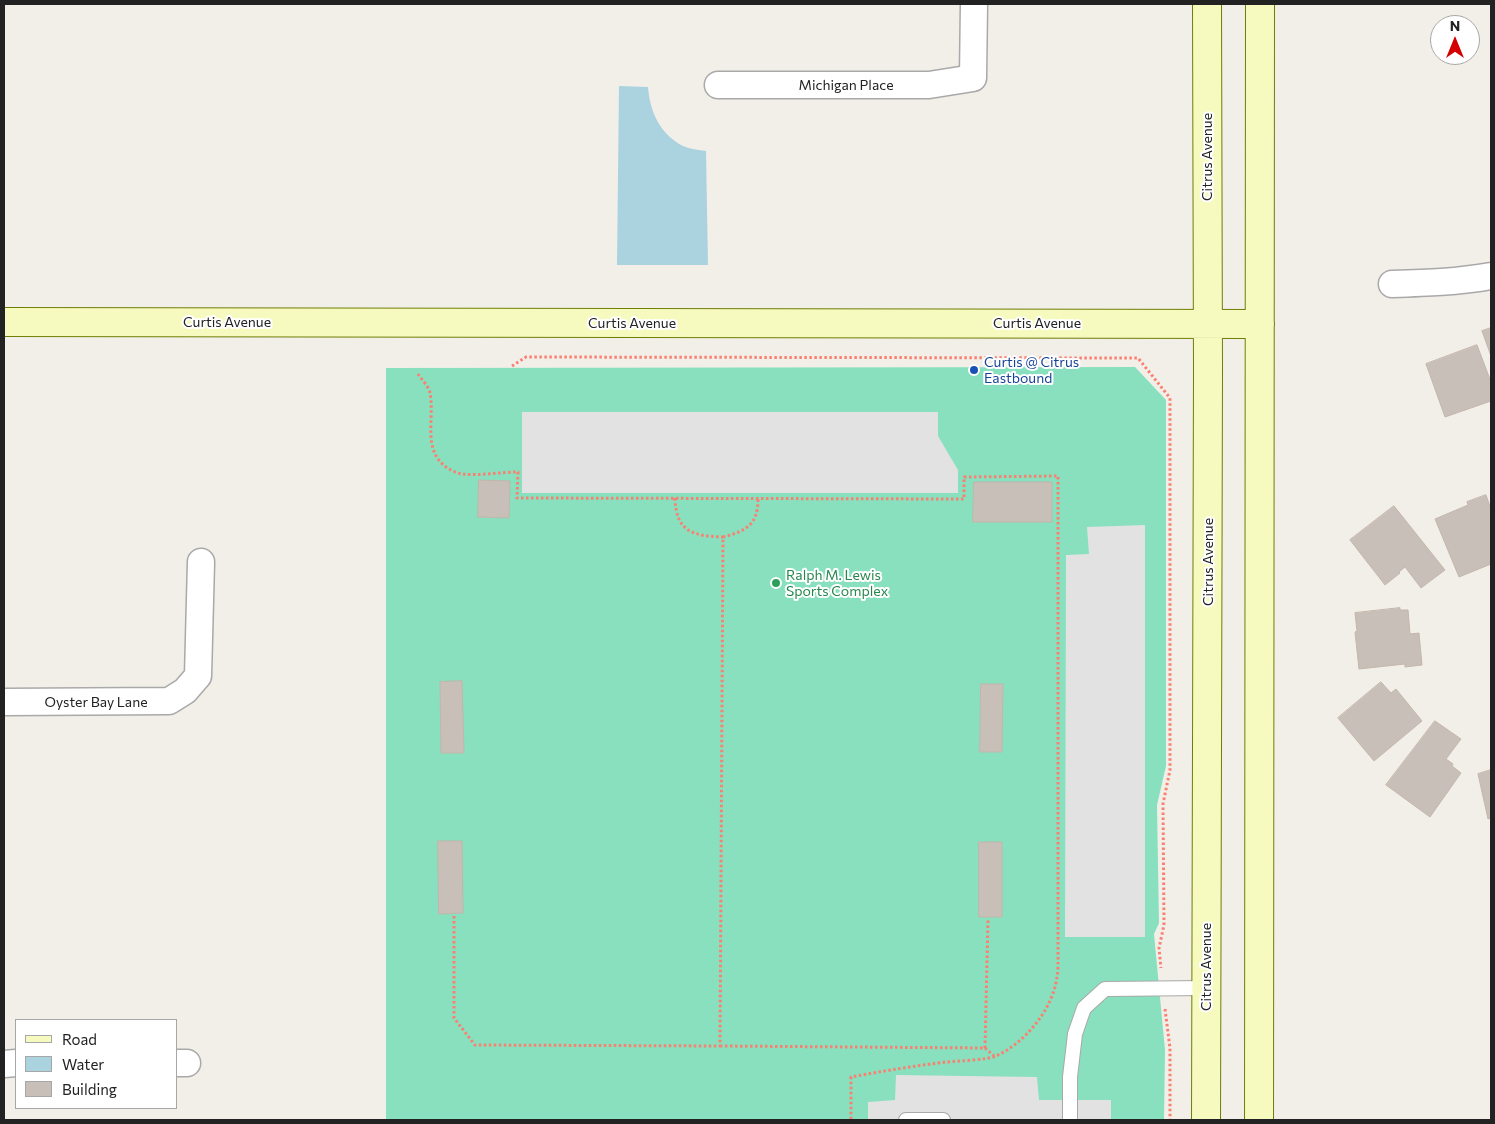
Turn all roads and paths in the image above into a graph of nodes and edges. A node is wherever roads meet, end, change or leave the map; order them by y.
1 (974, 4) edge
2 (1207, 4) edge
3 (1260, 4) edge
4 (718, 85) dead end
5 (1491, 276) edge
6 (1392, 284) dead end
7 (4, 322) edge
8 (1208, 323) junction
9 (1260, 324) junction
10 (512, 366) dead end
11 (418, 374) dead end
12 (675, 498) junction
13 (758, 499) junction
14 (723, 537) junction
15 (201, 562) dead end
16 (4, 702) edge
17 (454, 916) dead end
18 (988, 920) dead end
19 (1206, 988) junction
20 (1163, 989) junction
21 (720, 1046) junction
22 (985, 1048) junction
23 (994, 1057) junction
24 (851, 1120) edge
25 (906, 1120) edge
26 (943, 1120) edge
27 (1070, 1120) edge
28 (1170, 1120) edge
29 (1206, 1120) edge
30 (1259, 1120) edge

1 - 4 street, Michigan Place
2 - 8 main road, Citrus Avenue
3 - 9 main road
5 - 6 street
7 - 8 main road, Curtis Avenue
8 - 9 main road, Curtis Avenue
8 - 19 main road, Citrus Avenue
9 - 30 main road
10 - 20 path
11 - 12 path
12 - 13 path
12 - 14 path
13 - 14 path
13 - 23 path
14 - 21 path
15 - 16 street, Oyster Bay Lane
17 - 21 path
18 - 22 path
19 - 20 lane
19 - 29 main road, Citrus Avenue
20 - 27 lane
20 - 28 path
21 - 22 path
22 - 23 path
23 - 24 path
25 - 26 lane

